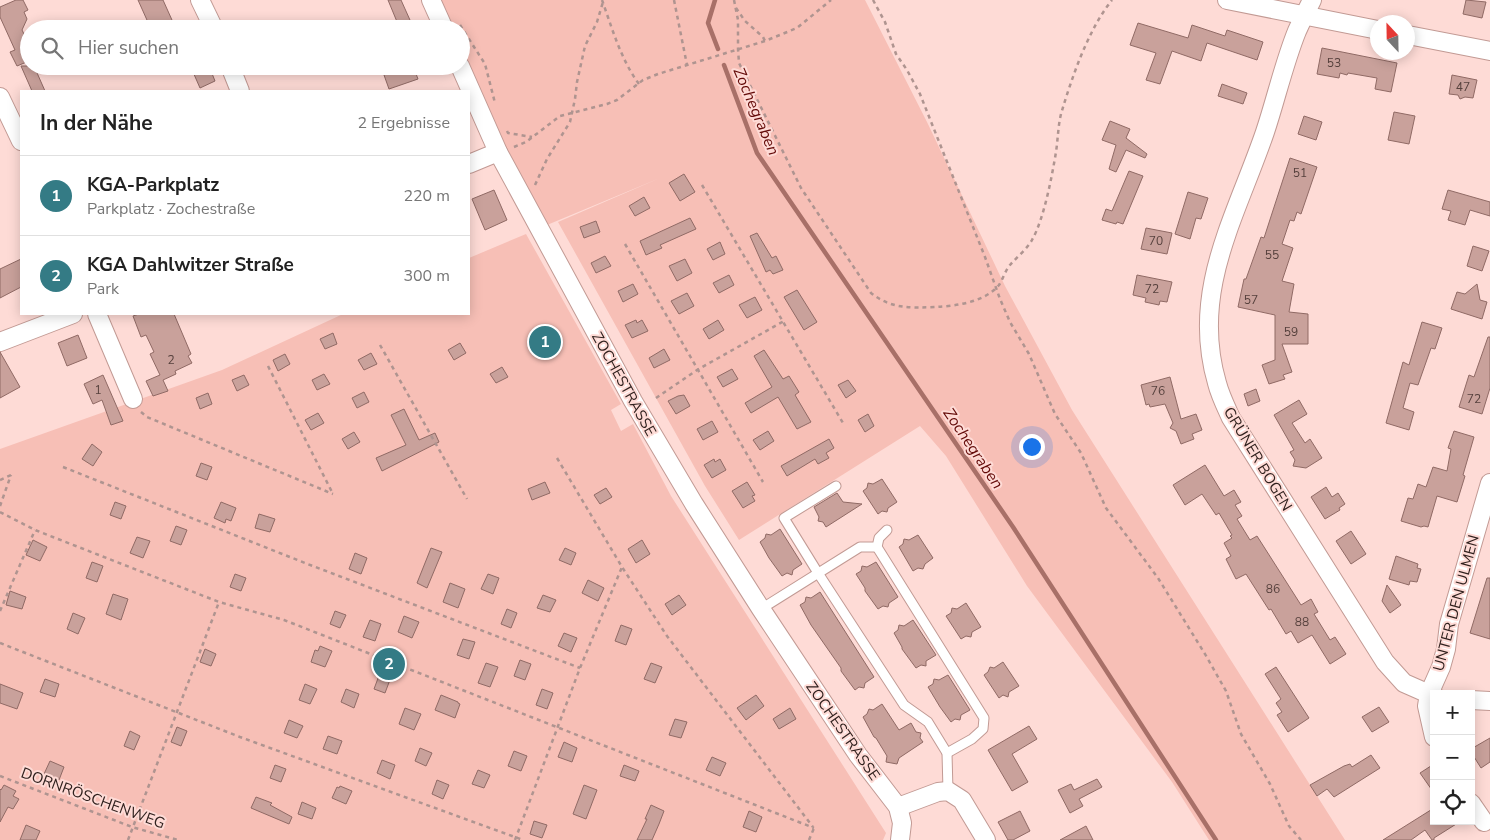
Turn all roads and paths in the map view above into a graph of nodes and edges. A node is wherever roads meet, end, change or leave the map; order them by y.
1 (200, 0) edge
2 (431, 0) edge
3 (674, 0) edge
4 (734, 0) edge
5 (831, 0) edge
6 (874, 0) edge
7 (1112, 0) edge
8 (1227, 0) edge
9 (602, 1) edge
10 (735, 7) junction
11 (1309, 8) edge
12 (210, 20) edge
13 (447, 20) edge
14 (1370, 27) edge
15 (1415, 36) edge
16 (765, 41) junction
17 (470, 47) edge
18 (738, 49) junction
19 (1490, 51) edge
20 (687, 65) junction
21 (234, 75) edge
22 (464, 75) edge
23 (639, 84) junction
24 (240, 90) edge
25 (0, 97) edge
26 (496, 106) dead end
27 (573, 112) junction
28 (504, 124) dead end
29 (532, 137) junction
30 (20, 139) edge
31 (498, 152) junction
32 (470, 164) edge
33 (702, 185) dead end
34 (528, 205) junction
35 (624, 244) dead end
36 (995, 289) junction
37 (70, 315) edge
38 (97, 315) edge
39 (784, 322) junction
40 (0, 342) edge
41 (380, 345) dead end
42 (268, 366) dead end
43 (697, 370) junction
44 (656, 398) dead end
45 (134, 399) joint
46 (843, 423) dead end
47 (557, 458) dead end
48 (63, 467) dead end
49 (0, 480) edge
50 (763, 482) dead end
51 (1490, 483) edge
52 (836, 486) dead end
53 (467, 499) dead end
54 (0, 506) edge
55 (0, 512) edge
56 (35, 530) junction
57 (887, 530) dead end
58 (876, 548) junction
59 (622, 567) junction
60 (818, 573) junction
61 (219, 602) junction
62 (761, 609) junction
63 (0, 611) edge
64 (0, 643) edge
65 (580, 668) junction
66 (1432, 690) edge
67 (1430, 694) edge
68 (1430, 697) edge
69 (1475, 700) edge
70 (1490, 700) edge
71 (177, 711) junction
72 (1430, 719) edge
73 (557, 727) junction
74 (947, 754) junction
75 (0, 776) edge
76 (948, 791) junction
77 (898, 807) junction
78 (1475, 809) edge
79 (1484, 822) dead end
80 (132, 827) junction
81 (814, 828) junction
82 (515, 839) edge
83 (128, 840) edge
84 (178, 840) edge
85 (523, 840) edge
86 (809, 840) edge
87 (900, 840) edge
88 (986, 840) edge
89 (1301, 840) edge

1 - 12 street
2 - 13 street
3 - 20 path
4 - 10 path
5 - 16 path
6 - 36 path
7 - 36 path
8 - 11 street
9 - 23 path
9 - 27 path
10 - 16 path
10 - 18 path
11 - 14 street
11 - 67 street, GRÜNER BOGEN
15 - 19 street
16 - 18 path
17 - 26 path
18 - 20 path
18 - 36 path
20 - 23 path
21 - 24 street
22 - 31 street, ZOCHESTRASSE
23 - 27 path
25 - 30 street
27 - 29 path
27 - 34 path
28 - 29 path
29 - 31 path
31 - 32 street
31 - 34 street, ZOCHESTRASSE
33 - 39 path
34 - 62 street, ZOCHESTRASSE
35 - 43 path
36 - 89 path
37 - 40 street
38 - 45 street
39 - 43 path
39 - 46 path
41 - 53 path
42 - 45 path
43 - 44 path
43 - 50 path
47 - 59 path
48 - 65 path
49 - 54 path
51 - 66 street, UNTER DEN ULMEN
52 - 60 lane
55 - 56 path
56 - 61 path
56 - 63 path
57 - 58 lane
58 - 60 lane
58 - 74 lane
59 - 65 path
59 - 81 path
60 - 62 lane
60 - 74 lane
61 - 71 path
61 - 73 path
62 - 77 street, ZOCHESTRASSE
64 - 71 path
65 - 73 path
68 - 72 street
69 - 70 street
71 - 80 path
71 - 82 path
73 - 81 path
73 - 82 path
74 - 76 lane
75 - 80 path, DORNRÖSCHENWEG
76 - 77 street
76 - 88 street
77 - 87 street
78 - 79 street
80 - 83 path
80 - 84 path, DORNRÖSCHENWEG
81 - 86 path
82 - 85 path

